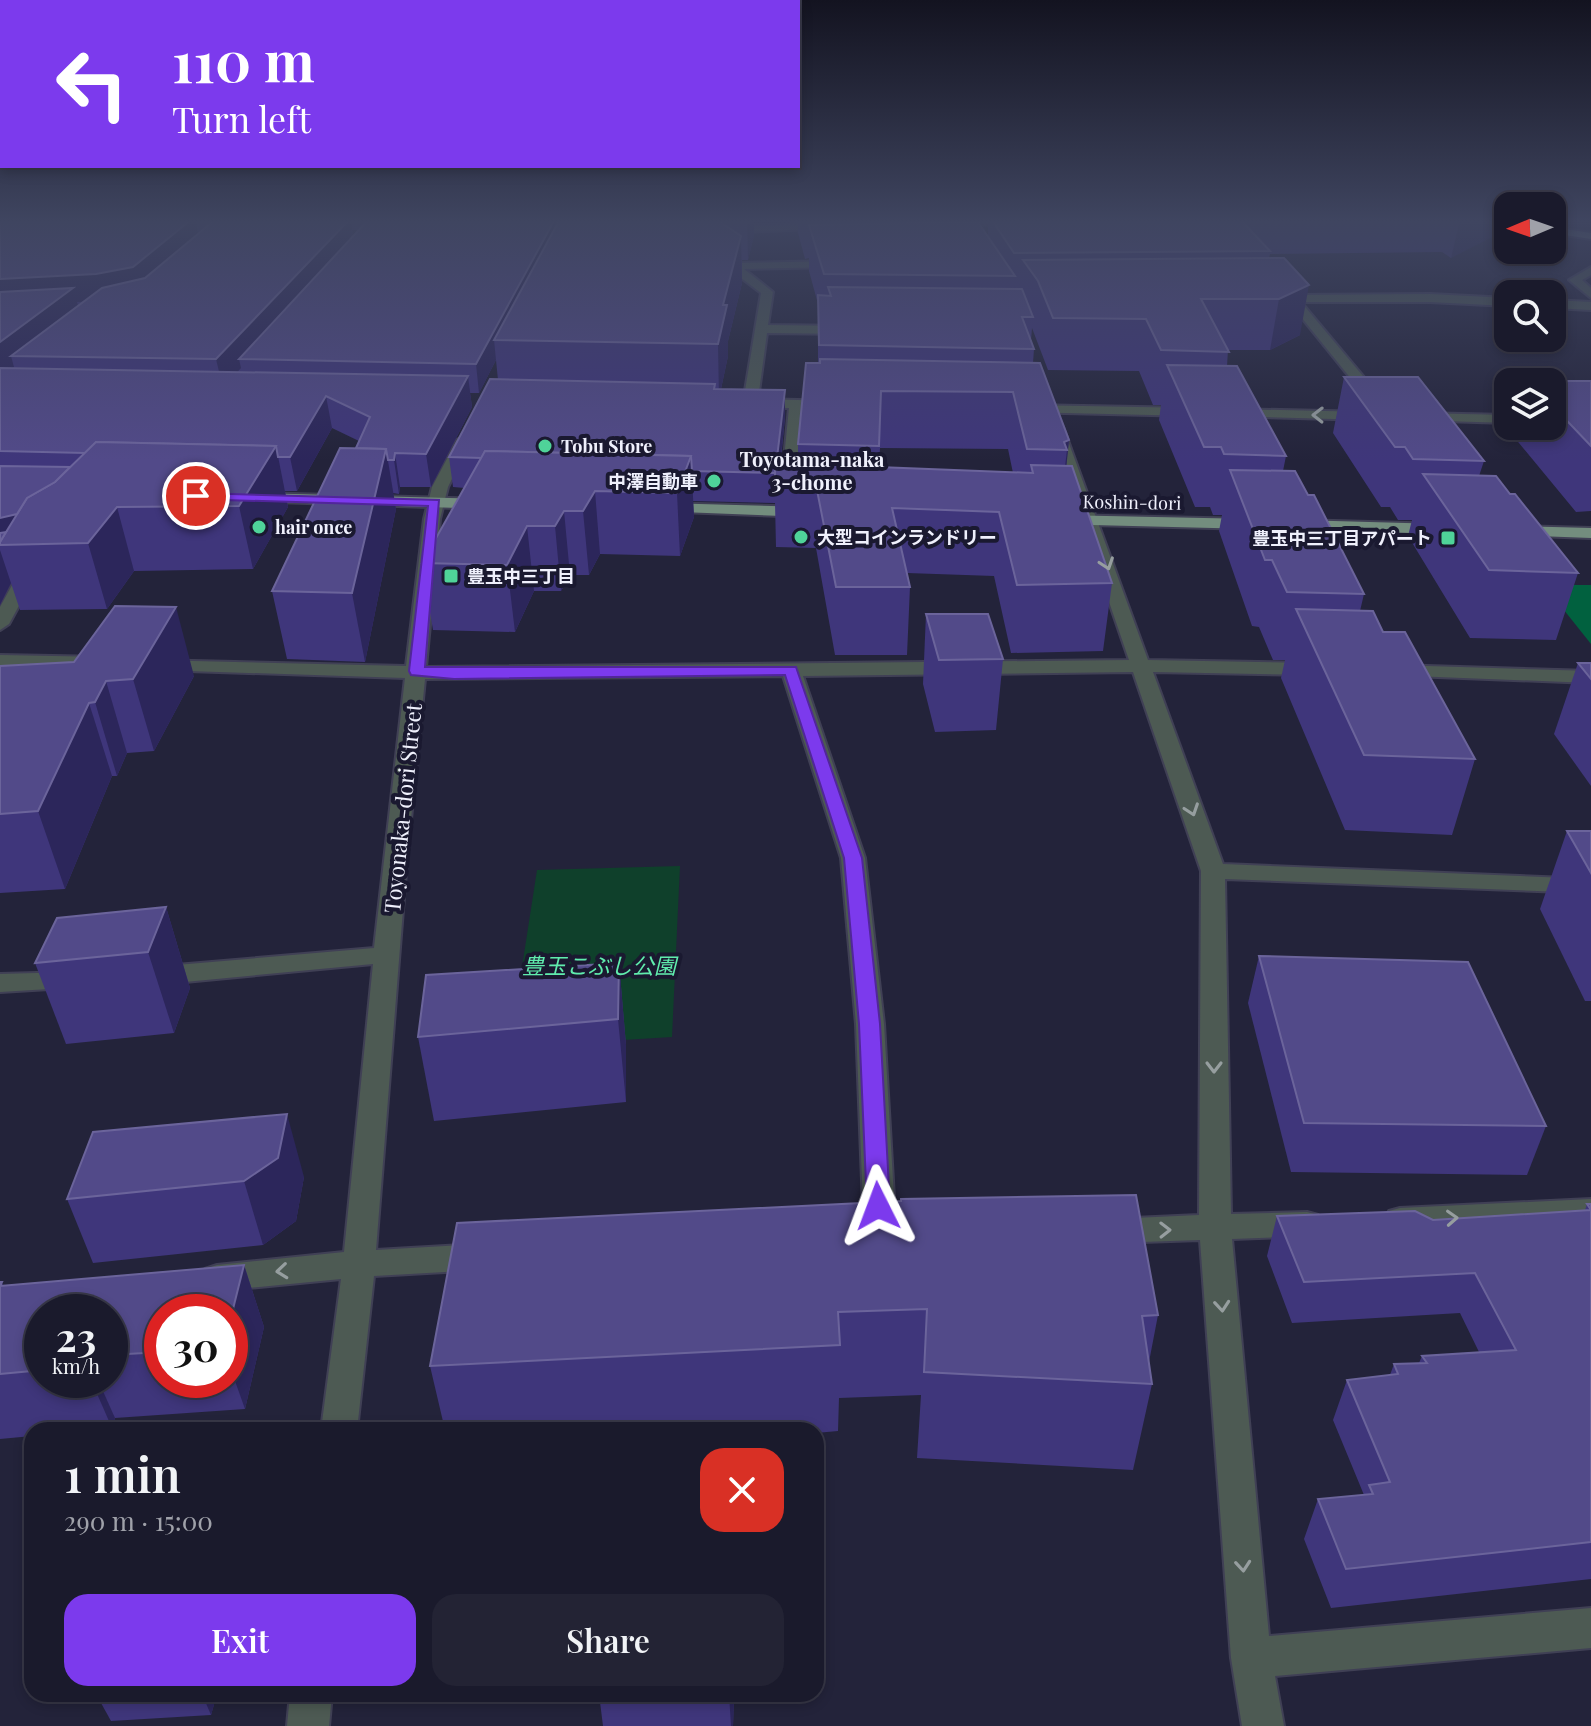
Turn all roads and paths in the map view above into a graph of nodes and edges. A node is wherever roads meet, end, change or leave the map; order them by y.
1 (766, 300) edge
2 (1294, 300) edge
3 (1460, 300) edge
4 (1494, 301) edge
5 (1566, 305) edge
6 (1591, 306) edge
7 (763, 329) junction
8 (862, 330) edge
9 (1042, 383) edge
10 (797, 404) junction
11 (844, 405) edge
12 (1018, 408) edge
13 (1050, 409) junction
14 (1395, 417) junction
15 (1494, 419) edge
16 (473, 423) edge
17 (232, 497) edge
18 (434, 503) junction
19 (514, 505) edge
20 (642, 508) edge
21 (786, 511) junction
22 (832, 513) edge
23 (1046, 519) edge
24 (1092, 521) junction
25 (1462, 529) edge
26 (1494, 530) edge
27 (1591, 533) edge
28 (12, 561) edge
29 (0, 624) edge
30 (0, 661) edge
31 (1142, 666) junction
32 (1335, 669) edge
33 (791, 670) junction
34 (1381, 670) edge
35 (417, 671) junction
36 (1591, 677) edge
37 (1213, 871) junction
38 (1591, 886) edge
39 (386, 955) junction
40 (124, 978) edge
41 (93, 981) edge
42 (0, 983) edge
43 (1591, 1211) edge
44 (1215, 1229) junction
45 (1088, 1231) edge
46 (912, 1235) edge
47 (517, 1255) edge
48 (359, 1264) junction
49 (187, 1281) edge
50 (340, 1422) edge
51 (1591, 1628) edge
52 (1251, 1658) junction
53 (310, 1702) edge
54 (308, 1726) edge
55 (1263, 1726) edge

1 - 7 street
2 - 14 street
3 - 4 street
5 - 6 street
7 - 8 street
7 - 10 street
9 - 13 street
10 - 11 street
10 - 21 street
12 - 13 street
14 -> 13 street
13 - 24 street
14 - 15 street
16 - 18 street, Toyonaka-dori Street
17 - 18 main road
18 - 19 main road
18 - 35 street, Toyonaka-dori Street
20 - 21 main road
21 - 22 main road
23 - 24 main road, Koshin-dori
24 - 25 main road, Koshin-dori
24 -> 31 street
26 - 27 main road
28 - 29 street
30 - 35 street
31 - 32 street
31 - 33 street
31 -> 37 street
33 - 35 street
33 - 46 street
34 - 36 street
35 - 39 street, Toyonaka-dori Street
37 - 38 street
37 -> 44 street
39 - 40 street
39 - 48 street, Toyonaka-dori Street
41 - 42 street
44 -> 43 street
45 -> 44 street
44 -> 52 street
47 - 48 street
48 -> 49 street
48 - 50 street, Toyonaka-dori Street
51 - 52 street
52 - 55 street
53 - 54 street

